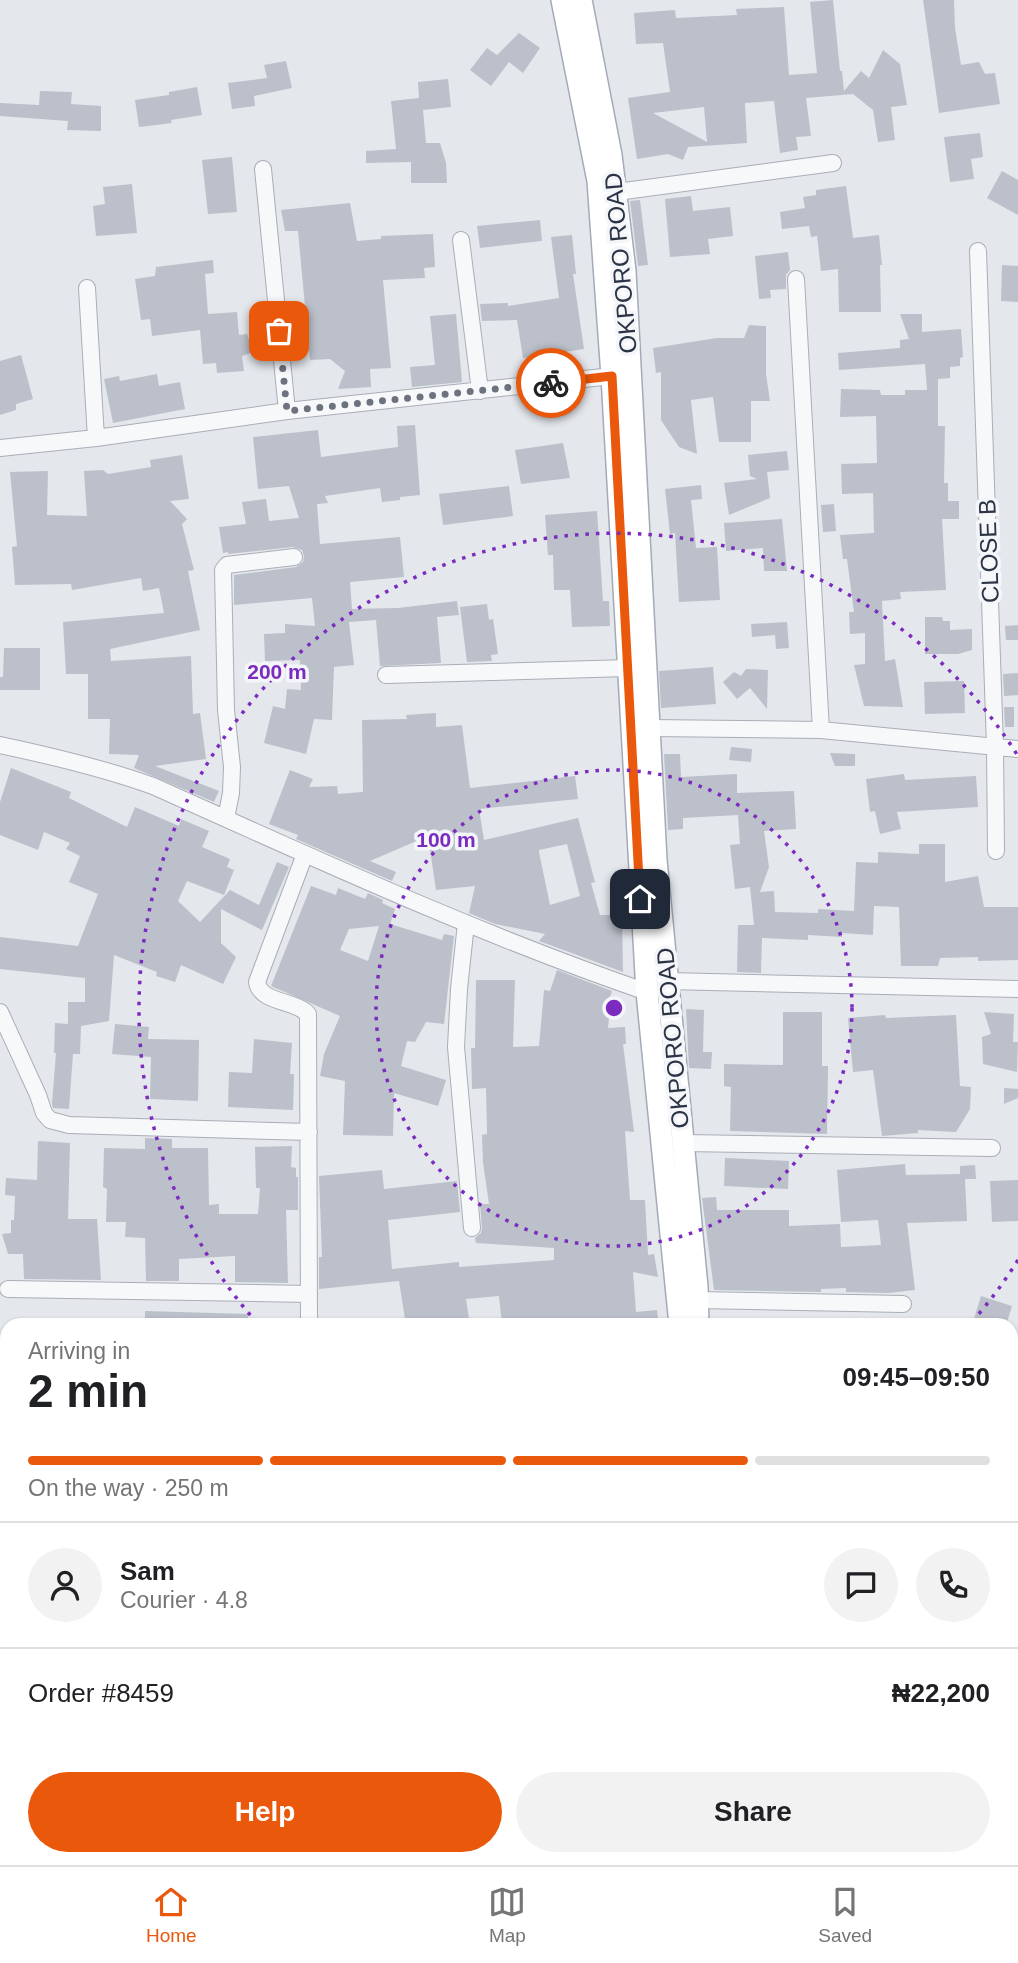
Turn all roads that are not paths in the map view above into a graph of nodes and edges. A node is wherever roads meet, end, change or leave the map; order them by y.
1 (562, 0) edge
2 (581, 0) edge
3 (834, 163) dead end
4 (262, 169) dead end
5 (617, 192) junction
6 (461, 240) dead end
7 (978, 251) dead end
8 (796, 279) dead end
9 (87, 289) dead end
10 (612, 376) junction
11 (480, 391) junction
12 (287, 411) junction
13 (96, 438) junction
14 (0, 448) edge
15 (294, 557) dead end
16 (628, 667) junction
17 (386, 675) dead end
18 (649, 728) junction
19 (821, 730) junction
20 (0, 745) edge
21 (995, 746) junction
22 (1018, 749) edge
23 (226, 818) junction
24 (996, 851) dead end
25 (306, 854) junction
26 (466, 923) junction
27 (667, 981) junction
28 (1017, 989) edge
29 (647, 992) junction
30 (0, 1012) edge
31 (309, 1132) junction
32 (683, 1143) junction
33 (992, 1148) dead end
34 (472, 1228) dead end
35 (8, 1289) dead end
36 (309, 1294) junction
37 (697, 1300) junction
38 (903, 1304) dead end
39 (309, 1318) edge
40 (679, 1318) edge
41 (698, 1318) edge

1 - 10 main road, OKPORO ROAD
2 - 5 main road, OKPORO ROAD
3 - 5 street
4 - 12 street
5 - 18 main road, OKPORO ROAD
6 - 11 street
7 - 21 street, CLOSE B
8 - 19 street
9 - 13 street
10 - 11 street
10 - 16 main road, OKPORO ROAD
11 - 12 street
12 - 13 street
13 - 14 street
15 - 23 street
16 - 17 street
16 - 29 main road, OKPORO ROAD
18 - 19 street
18 - 27 main road, OKPORO ROAD
19 - 21 street
20 - 23 street
21 - 22 street
21 - 24 street, CLOSE B
23 - 25 street
25 - 26 street
25 - 31 street
26 - 29 street
26 - 34 street
27 - 28 street
27 - 32 main road, OKPORO ROAD
29 - 40 main road, OKPORO ROAD
30 - 31 street
31 - 36 street
32 - 33 street
32 - 37 main road, OKPORO ROAD
35 - 36 street
36 - 39 street
37 - 38 street
37 - 41 main road, OKPORO ROAD

